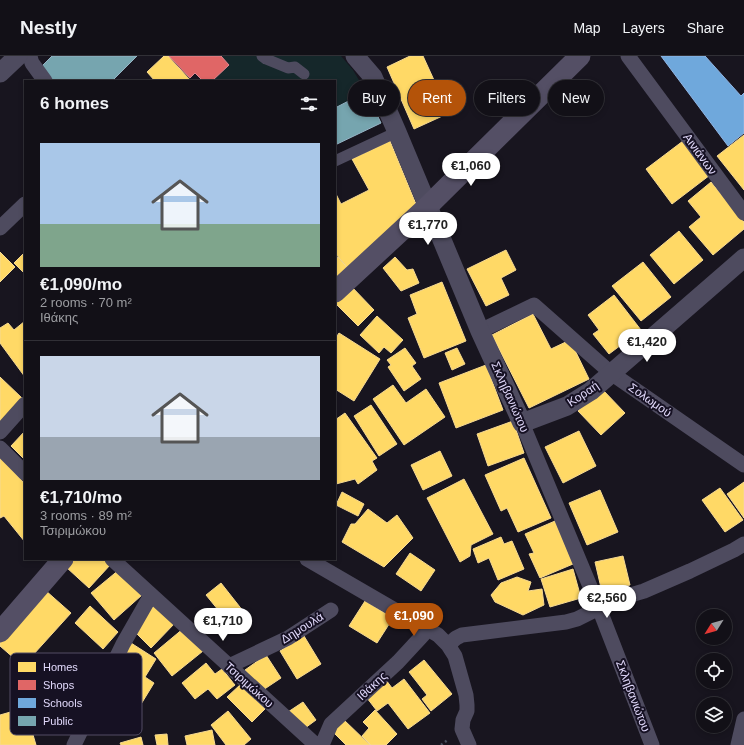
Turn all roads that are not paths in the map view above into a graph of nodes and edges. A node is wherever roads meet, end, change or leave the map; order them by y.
1 (18, 56) edge
2 (30, 56) edge
3 (262, 56) edge
4 (354, 56) edge
5 (580, 56) edge
6 (628, 56) edge
7 (0, 74) edge
8 (304, 74) dead end
9 (44, 80) edge
10 (397, 132) junction
11 (336, 161) edge
12 (24, 205) edge
13 (428, 206) junction
14 (744, 212) edge
15 (0, 228) edge
16 (744, 258) edge
17 (336, 291) edge
18 (480, 331) junction
19 (611, 373) junction
20 (24, 405) edge
21 (522, 422) junction
22 (0, 432) edge
23 (0, 448) edge
24 (744, 465) edge
25 (24, 472) edge
26 (744, 544) edge
27 (62, 560) edge
28 (113, 560) edge
29 (309, 560) edge
30 (151, 595) junction
31 (599, 608) junction
32 (331, 610) dead end
33 (426, 629) junction
34 (0, 632) edge
35 (448, 645) junction
36 (119, 653) edge
37 (229, 666) junction
38 (744, 719) edge
39 (79, 735) edge
40 (74, 745) edge
41 (316, 745) edge
42 (322, 745) edge
43 (469, 745) edge
44 (652, 745) edge
45 (738, 745) edge

1 - 7 street
2 - 9 street
3 - 8 street
4 - 10 street, Σκληβανιώτου
5 - 13 main road
6 - 14 street, Αινιάνων
10 - 11 street
10 - 13 street, Σκληβανιώτου
12 - 15 street
13 - 17 main road
13 - 18 street, Σκληβανιώτου
16 - 19 street, Κοραή
18 - 19 street, Σολωμού
18 - 21 street, Σκληβανιώτου
19 - 21 street, Κοραή
19 - 24 street, Σολωμού
20 - 22 street
21 - 31 street, Σκληβανιώτου
23 - 25 street
26 - 31 street
27 - 34 main road
28 - 30 street, Τσιριμώκου
29 - 33 street
30 - 36 street
30 - 37 street, Τσιριμώκου
31 - 35 street
31 - 44 street, Σκληβανιώτου
32 - 37 street, Δημουλά
33 - 35 street
33 - 42 street, Ιθάκης
35 - 43 street
37 - 41 street, Τσιριμώκου
38 - 45 street
39 - 40 street

